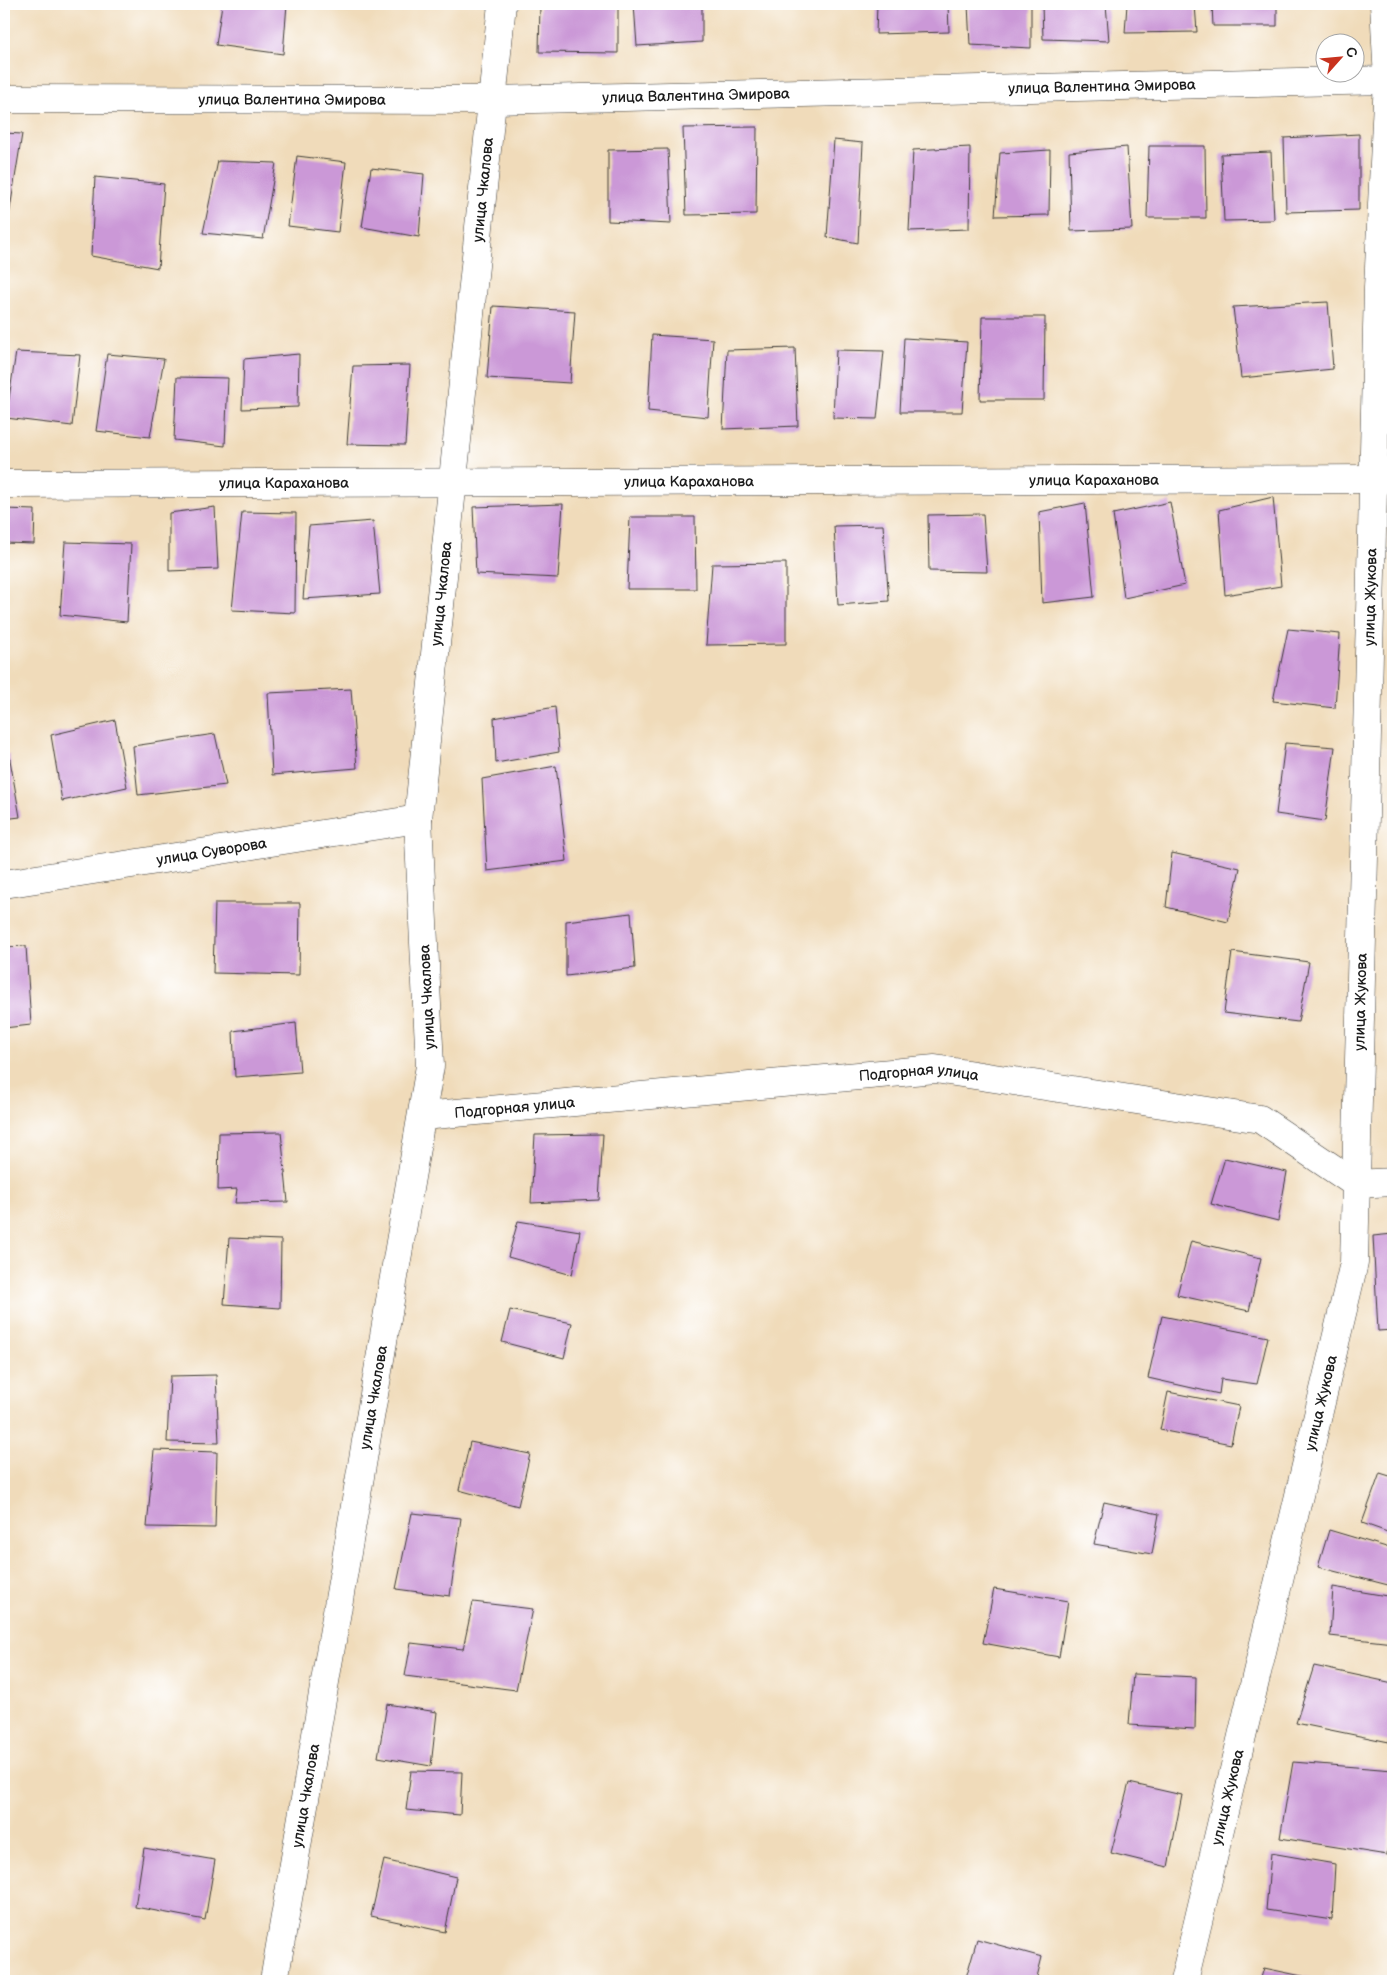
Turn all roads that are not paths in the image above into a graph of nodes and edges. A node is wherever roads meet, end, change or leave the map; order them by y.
1 (502, 4) edge
2 (1384, 4) edge
3 (1388, 80) junction
4 (4, 99) edge
5 (492, 100) junction
6 (1386, 288) edge
7 (1373, 479) junction
8 (453, 481) junction
9 (4, 484) edge
10 (418, 819) junction
11 (4, 884) edge
12 (423, 1116) junction
13 (1393, 1182) edge
14 (1356, 1184) junction
15 (274, 1981) edge
16 (1184, 1981) edge

1 - 5 street, улица Чкалова
2 - 3 street, улица Жукова
3 - 5 street, улица Валентина Эмирова
3 - 6 street, улица Жукова
4 - 5 street, улица Валентина Эмирова
5 - 8 street, улица Чкалова
6 - 7 street, улица Жукова
7 - 8 street, улица Караханова
7 - 14 street, улица Жукова
8 - 9 street, улица Караханова
8 - 10 street, улица Чкалова
10 - 11 street, улица Суворова
10 - 12 street, улица Чкалова
12 - 14 street, Подгорная улица
12 - 15 street, улица Чкалова
13 - 14 street
14 - 16 street, улица Жукова

